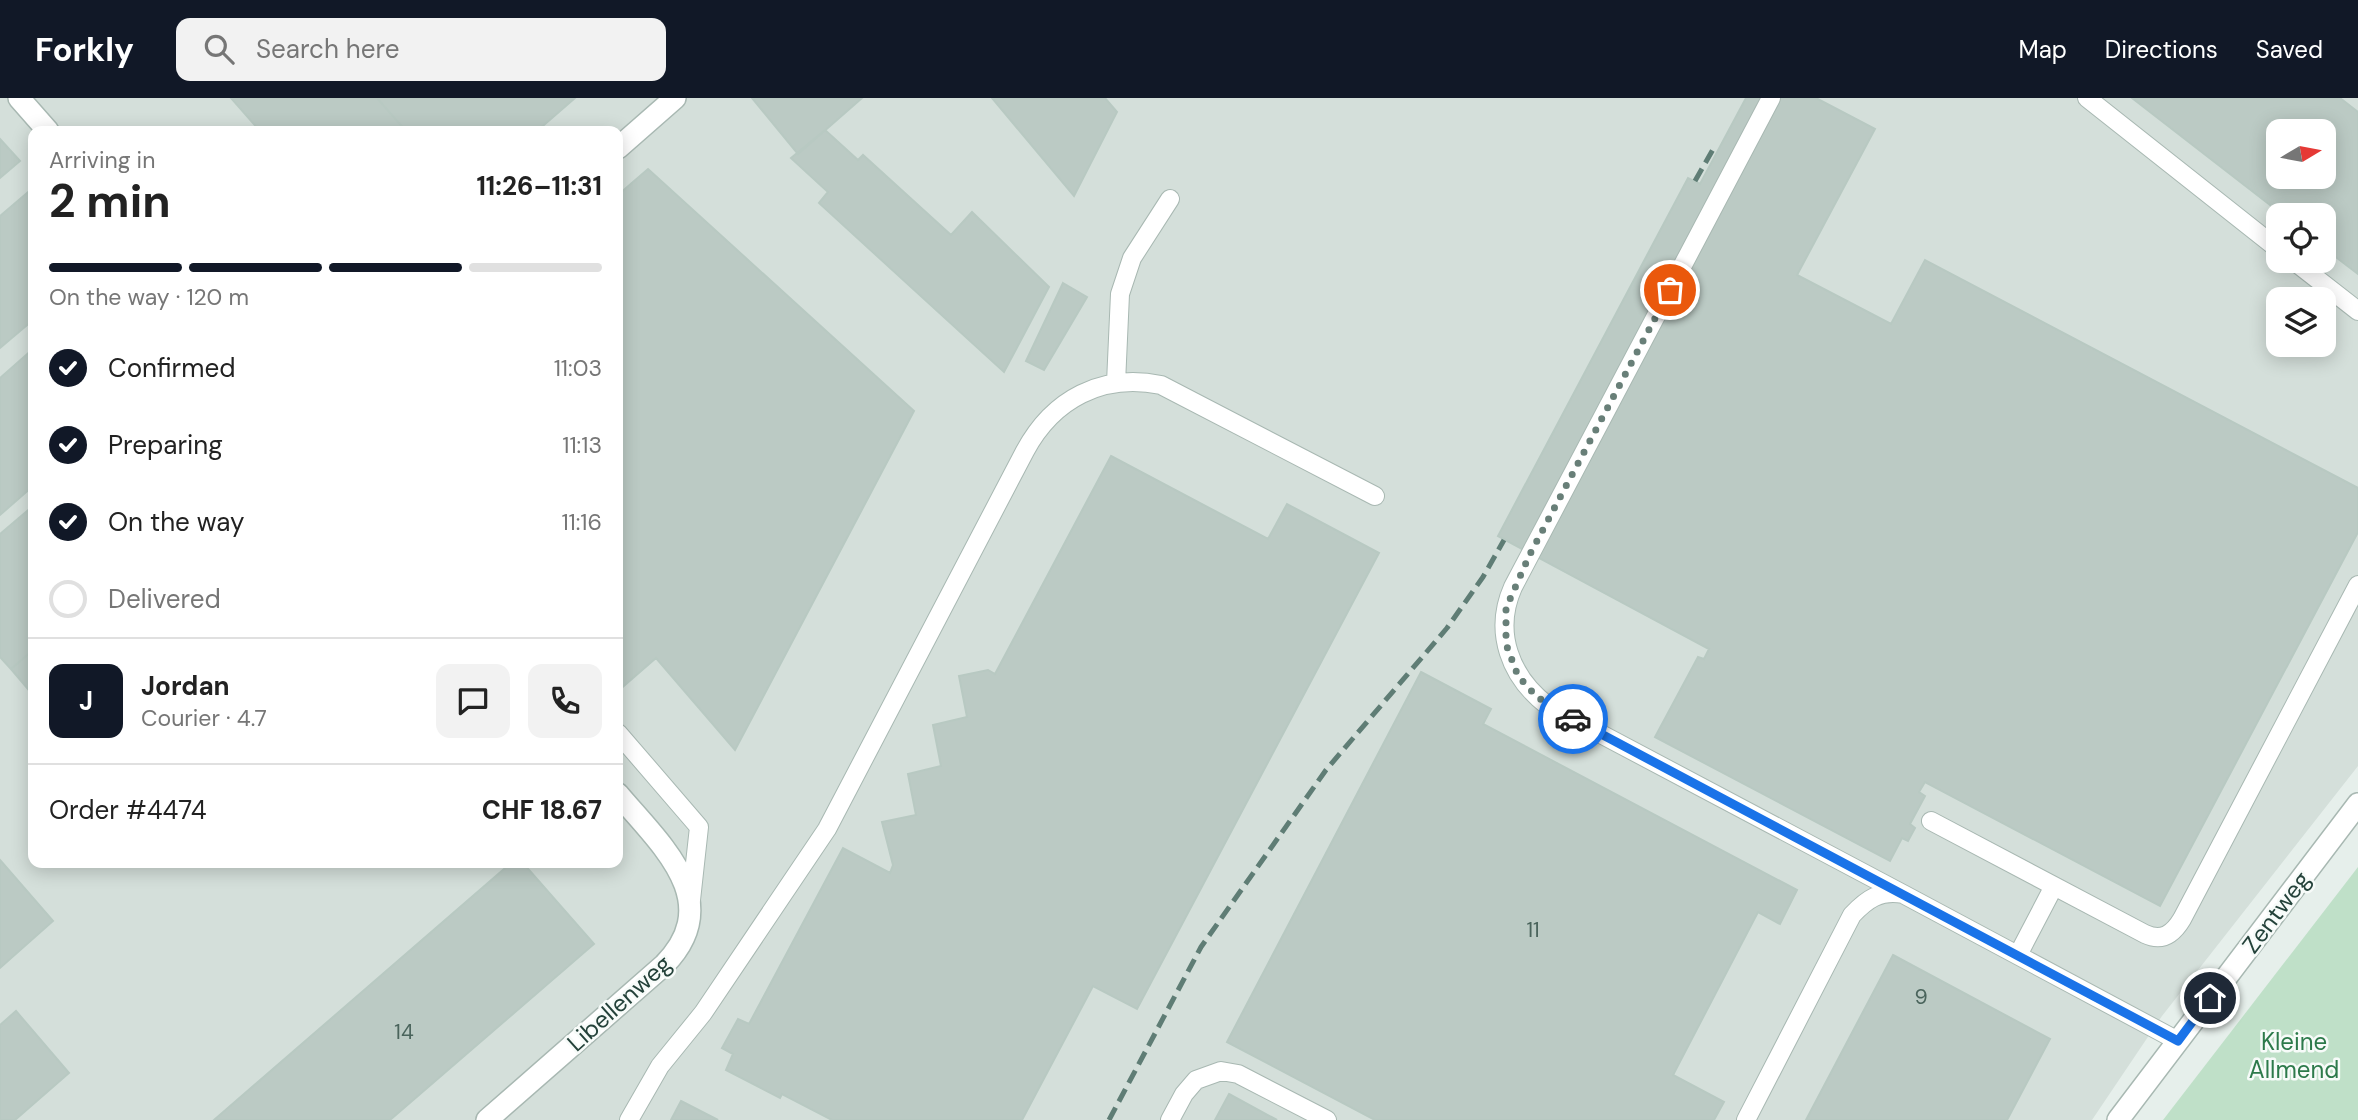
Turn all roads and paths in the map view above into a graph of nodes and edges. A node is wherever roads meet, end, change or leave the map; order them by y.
1 (19, 98) edge
2 (675, 98) edge
3 (1771, 98) edge
4 (2087, 98) edge
5 (44, 126) edge
6 (623, 144) edge
7 (1170, 199) dead end
8 (2266, 239) edge
9 (2309, 273) edge
10 (2358, 311) edge
11 (1116, 383) junction
12 (1375, 496) dead end
13 (2358, 585) edge
14 (623, 739) edge
15 (623, 800) edge
16 (2358, 804) edge
17 (1931, 821) dead end
18 (2054, 886) junction
19 (1903, 894) junction
20 (689, 914) junction
21 (2018, 955) junction
22 (2178, 1041) junction
23 (487, 1120) edge
24 (629, 1120) edge
25 (1170, 1120) edge
26 (1327, 1120) edge
27 (1745, 1120) edge
28 (2118, 1120) edge

1 - 5 street
2 - 6 street
3 - 19 lane
4 - 8 lane
7 - 11 lane
9 - 10 lane
11 - 12 lane
11 - 24 lane
13 - 18 lane
14 - 20 lane
15 - 20 street, Libellenweg
16 - 22 street, Zentweg
17 - 18 lane
18 - 21 lane
19 - 21 lane
19 - 27 lane
20 - 23 street, Libellenweg
21 - 22 lane
22 - 28 street, Zentweg
25 - 26 lane

